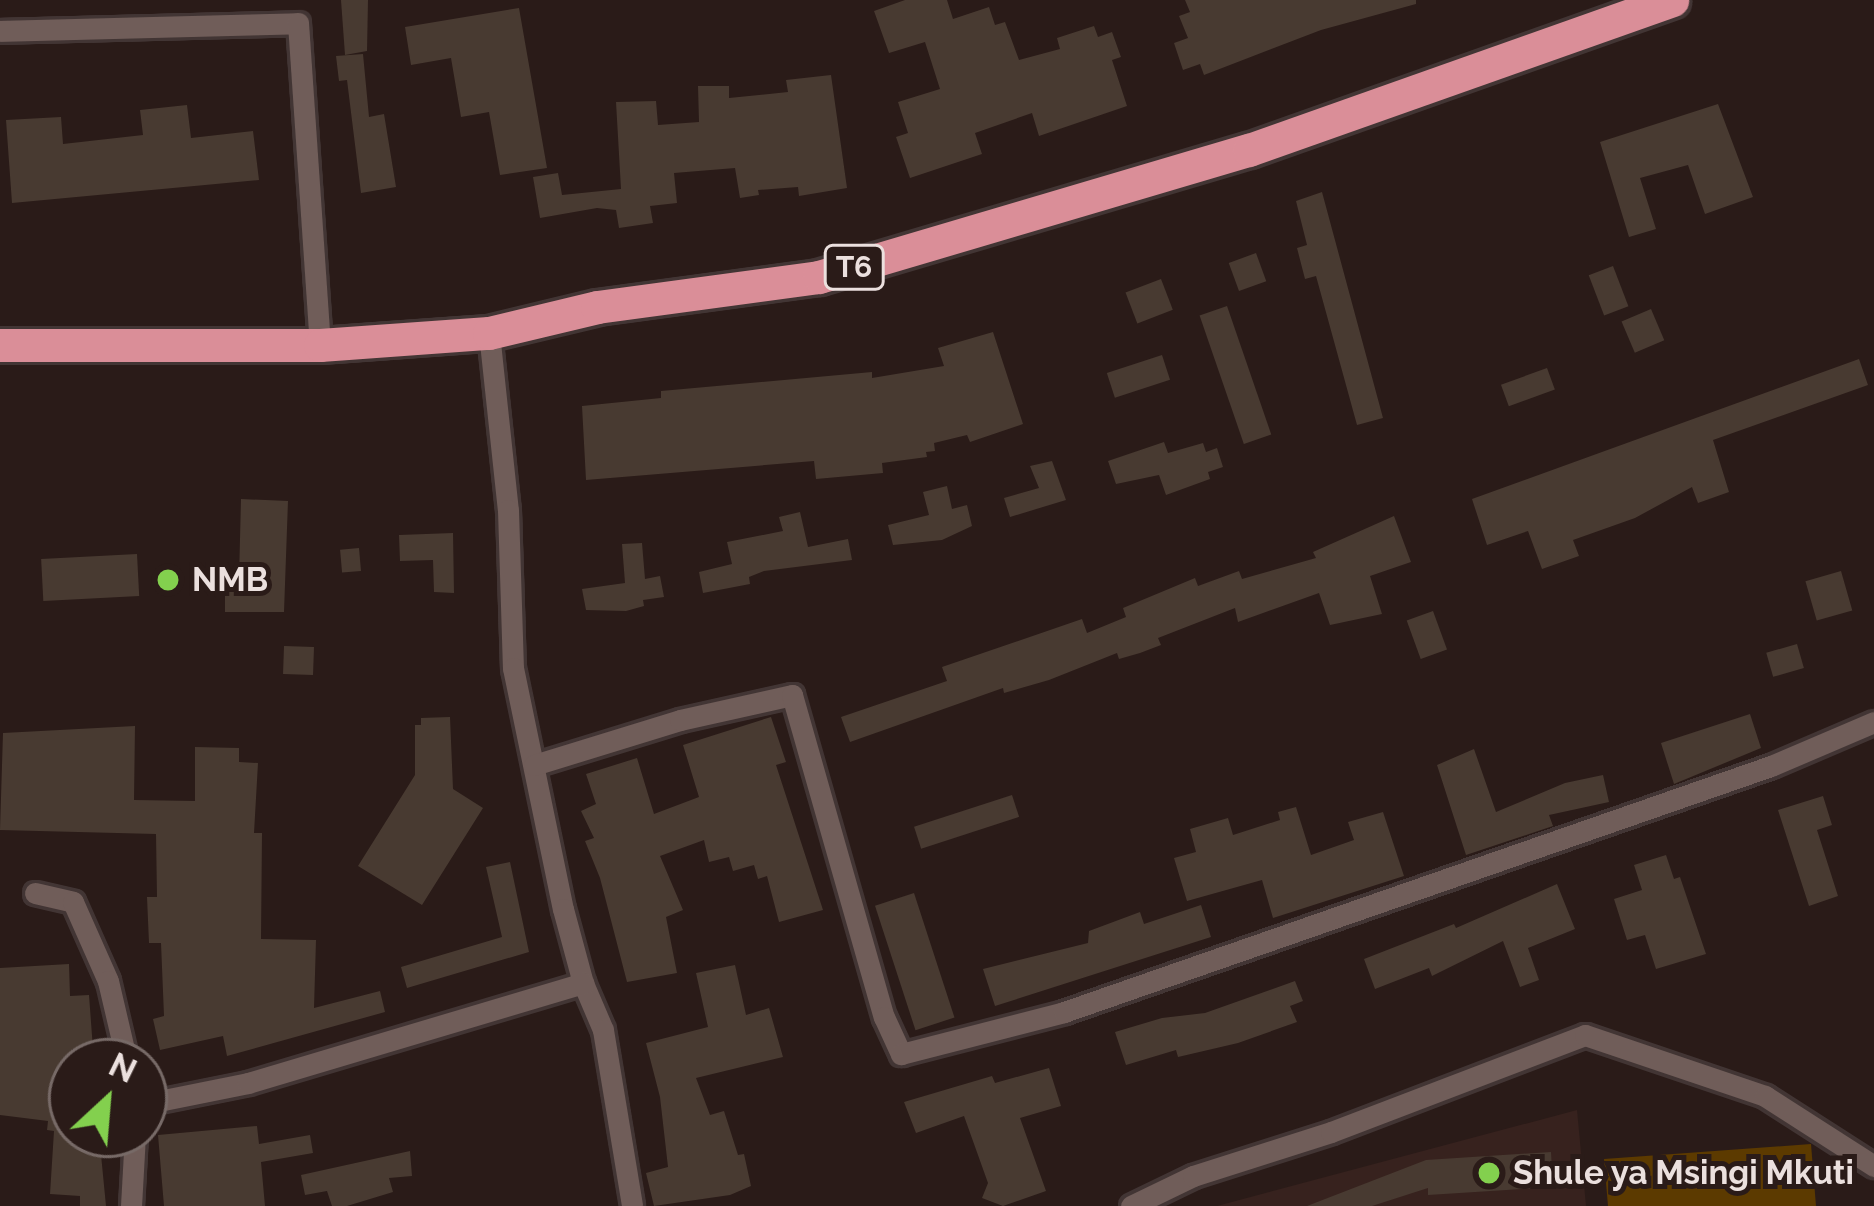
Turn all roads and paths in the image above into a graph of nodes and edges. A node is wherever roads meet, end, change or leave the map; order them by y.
1 (1672, 0) edge
2 (1619, 9) edge
3 (0, 31) edge
4 (489, 333) junction
5 (320, 345) junction
6 (0, 346) edge
7 (1874, 722) edge
8 (534, 764) junction
9 (35, 892) dead end
10 (583, 983) junction
11 (121, 1038) edge
12 (168, 1099) edge
13 (134, 1158) edge
14 (1874, 1166) edge
15 (131, 1206) edge
16 (632, 1206) edge
17 (1131, 1206) edge

1 - 2 highway, T6
2 - 4 highway, T6
3 - 5 street
4 - 5 highway, T6
4 - 8 street
5 - 6 highway, T6
7 - 8 street
8 - 10 street
9 - 11 street
10 - 12 street
10 - 16 street
13 - 15 street
14 - 17 street

